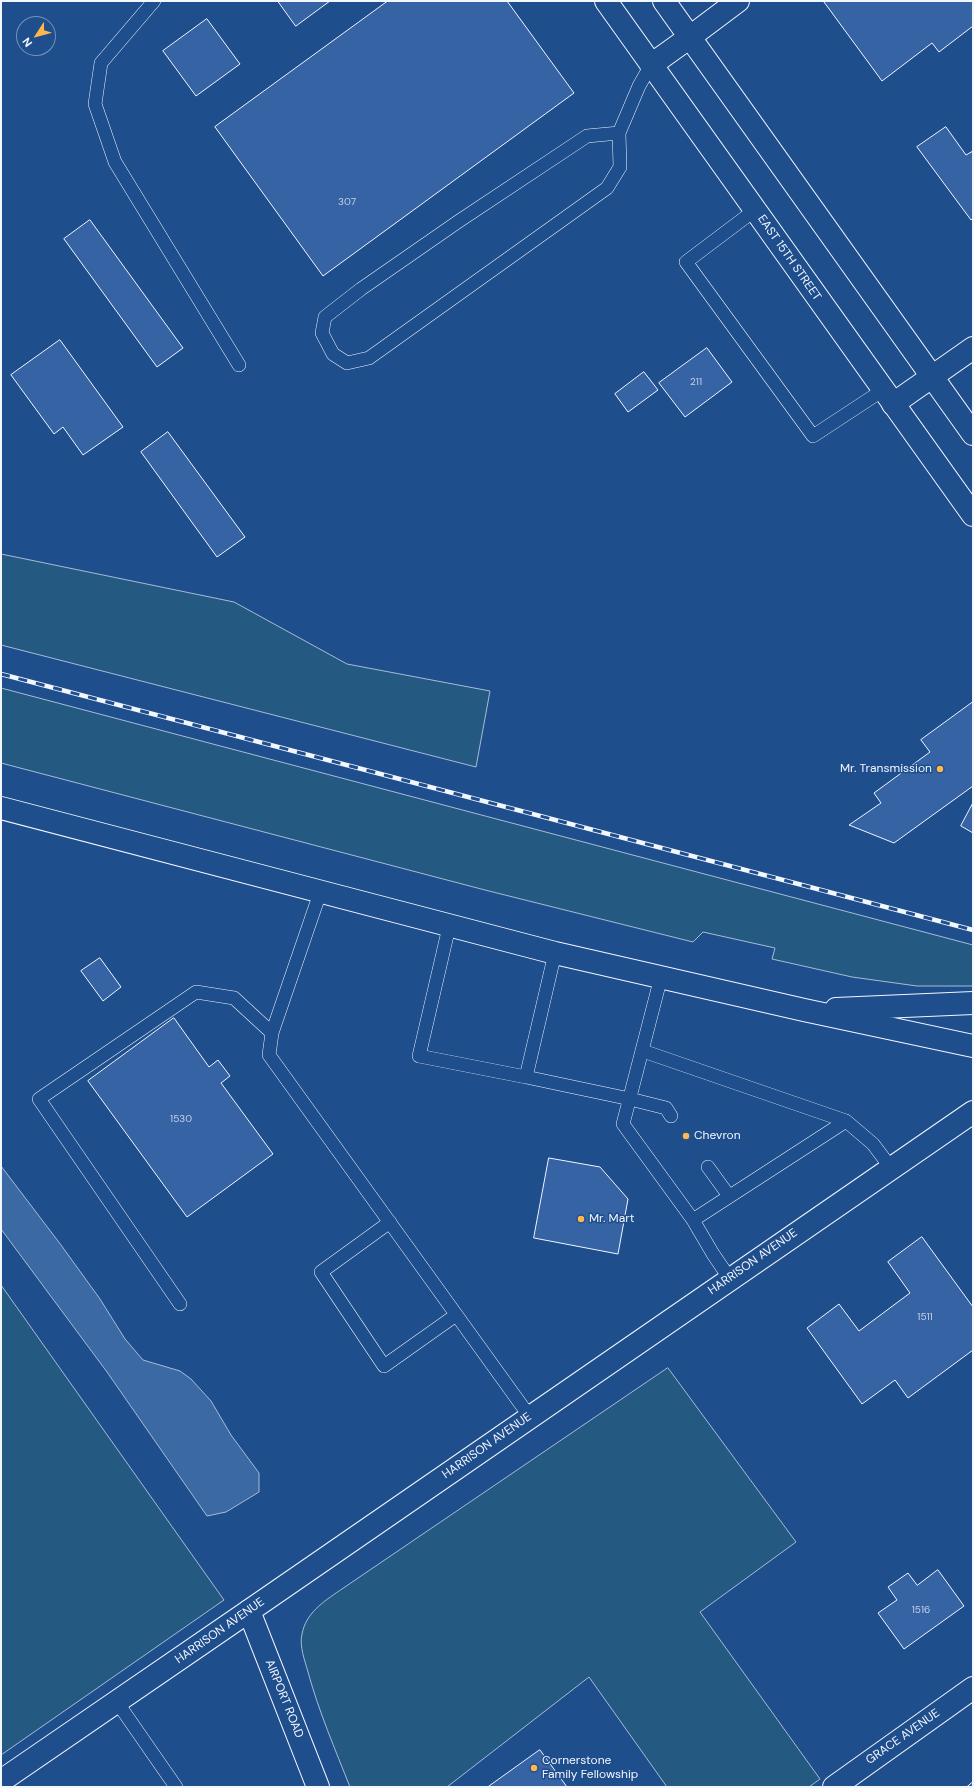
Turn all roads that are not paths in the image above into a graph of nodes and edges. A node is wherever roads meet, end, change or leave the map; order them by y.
1 (154, 1) edge
2 (606, 1) edge
3 (664, 1) edge
4 (738, 1) edge
5 (690, 36) junction
6 (651, 65) junction
7 (619, 133) junction
8 (755, 210) junction
9 (973, 348) edge
10 (239, 365) dead end
11 (932, 377) junction
12 (888, 397) junction
13 (973, 434) edge
14 (973, 515) edge
15 (1, 808) edge
16 (320, 893) junction
17 (449, 927) junction
18 (555, 953) junction
19 (661, 977) junction
20 (973, 1003) edge
21 (804, 1010) junction
22 (272, 1033) junction
23 (973, 1046) edge
24 (643, 1051) junction
25 (526, 1078) junction
26 (630, 1098) junction
27 (973, 1112) edge
28 (671, 1116) dead end
29 (846, 1121) junction
30 (708, 1167) dead end
31 (891, 1168) junction
32 (729, 1196) junction
33 (694, 1220) junction
34 (390, 1222) junction
35 (730, 1279) junction
36 (180, 1304) dead end
37 (456, 1315) junction
38 (530, 1417) junction
39 (249, 1611) junction
40 (973, 1688) edge
41 (117, 1702) junction
42 (1, 1781) edge
43 (176, 1787) edge
44 (318, 1787) edge
45 (834, 1787) edge

1 - 10 lane
2 - 6 main road, EAST 15TH STREET
3 - 5 main road
4 - 5 main road
5 - 6 main road
5 - 11 main road
6 - 7 lane
6 - 8 main road, EAST 15TH STREET
7 - 7 lane
8 - 12 main road, EAST 15TH STREET
8 - 12 lane
9 - 11 main road
11 - 12 main road
11 - 13 main road
12 - 14 main road, EAST 15TH STREET
15 - 16 main road
16 - 17 main road
16 - 22 lane
17 - 18 main road
17 - 25 lane
18 - 19 main road
18 - 25 lane
19 - 21 main road
19 - 24 lane
20 - 21 main road
21 - 23 main road
22 - 34 lane
22 - 36 lane
24 - 26 lane
24 - 29 lane
25 - 26 lane
26 - 28 lane
26 - 33 lane
27 - 31 main road, HARRISON AVENUE
29 - 31 lane
29 - 32 lane
30 - 32 lane
31 - 35 main road, HARRISON AVENUE
32 - 33 lane
33 - 35 lane
34 - 37 lane
34 - 37 lane
35 - 38 main road, HARRISON AVENUE
37 - 38 lane
38 - 39 main road, HARRISON AVENUE
39 - 41 main road, HARRISON AVENUE
39 - 44 main road, AIRPORT ROAD
40 - 45 main road, GRACE AVENUE
41 - 42 main road, HARRISON AVENUE
41 - 43 lane

